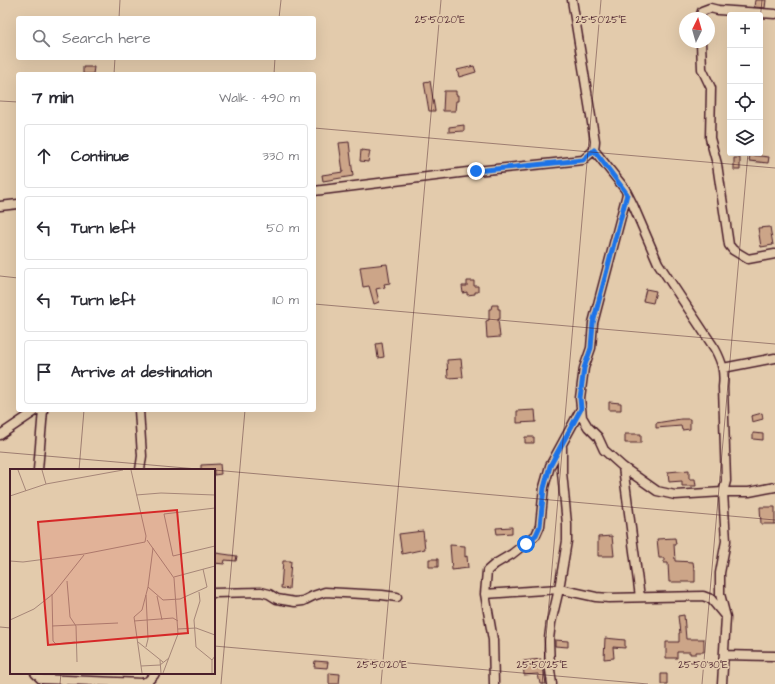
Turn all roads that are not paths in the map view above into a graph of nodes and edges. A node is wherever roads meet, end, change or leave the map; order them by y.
1 (572, 0) edge
2 (702, 12) edge
3 (775, 14) edge
4 (701, 48) edge
5 (594, 150) junction
6 (316, 191) edge
7 (627, 194) junction
8 (16, 204) edge
9 (0, 206) edge
10 (775, 254) edge
11 (775, 358) edge
12 (723, 368) junction
13 (581, 409) junction
14 (34, 412) edge
15 (42, 412) edge
16 (139, 412) edge
17 (0, 435) edge
18 (562, 446) junction
19 (623, 468) junction
20 (38, 469) edge
21 (140, 469) edge
22 (775, 487) edge
23 (723, 492) junction
24 (559, 589) junction
25 (215, 593) edge
26 (485, 594) junction
27 (396, 597) dead end
28 (640, 597) junction
29 (726, 617) junction
30 (724, 655) junction
31 (775, 656) edge
32 (36, 674) edge
33 (154, 674) edge
34 (149, 683) edge
35 (494, 684) edge
36 (552, 684) edge
37 (722, 684) edge

1 - 5 street
2 - 3 street
4 - 10 street
5 - 6 street
5 - 7 street
7 - 12 street
7 - 13 street
8 - 9 street
11 - 12 street
12 - 23 street
13 - 18 street
13 - 19 street
14 - 17 street
15 - 20 street
16 - 21 street
18 - 24 street
18 - 26 street
19 - 23 street
19 - 28 street
22 - 23 street
23 - 29 street
24 - 26 street
24 - 28 street
24 - 36 street
25 - 27 street
26 - 35 street
28 - 29 street
29 - 30 street
30 - 31 street
30 - 37 street
32 - 34 street
33 - 34 street

